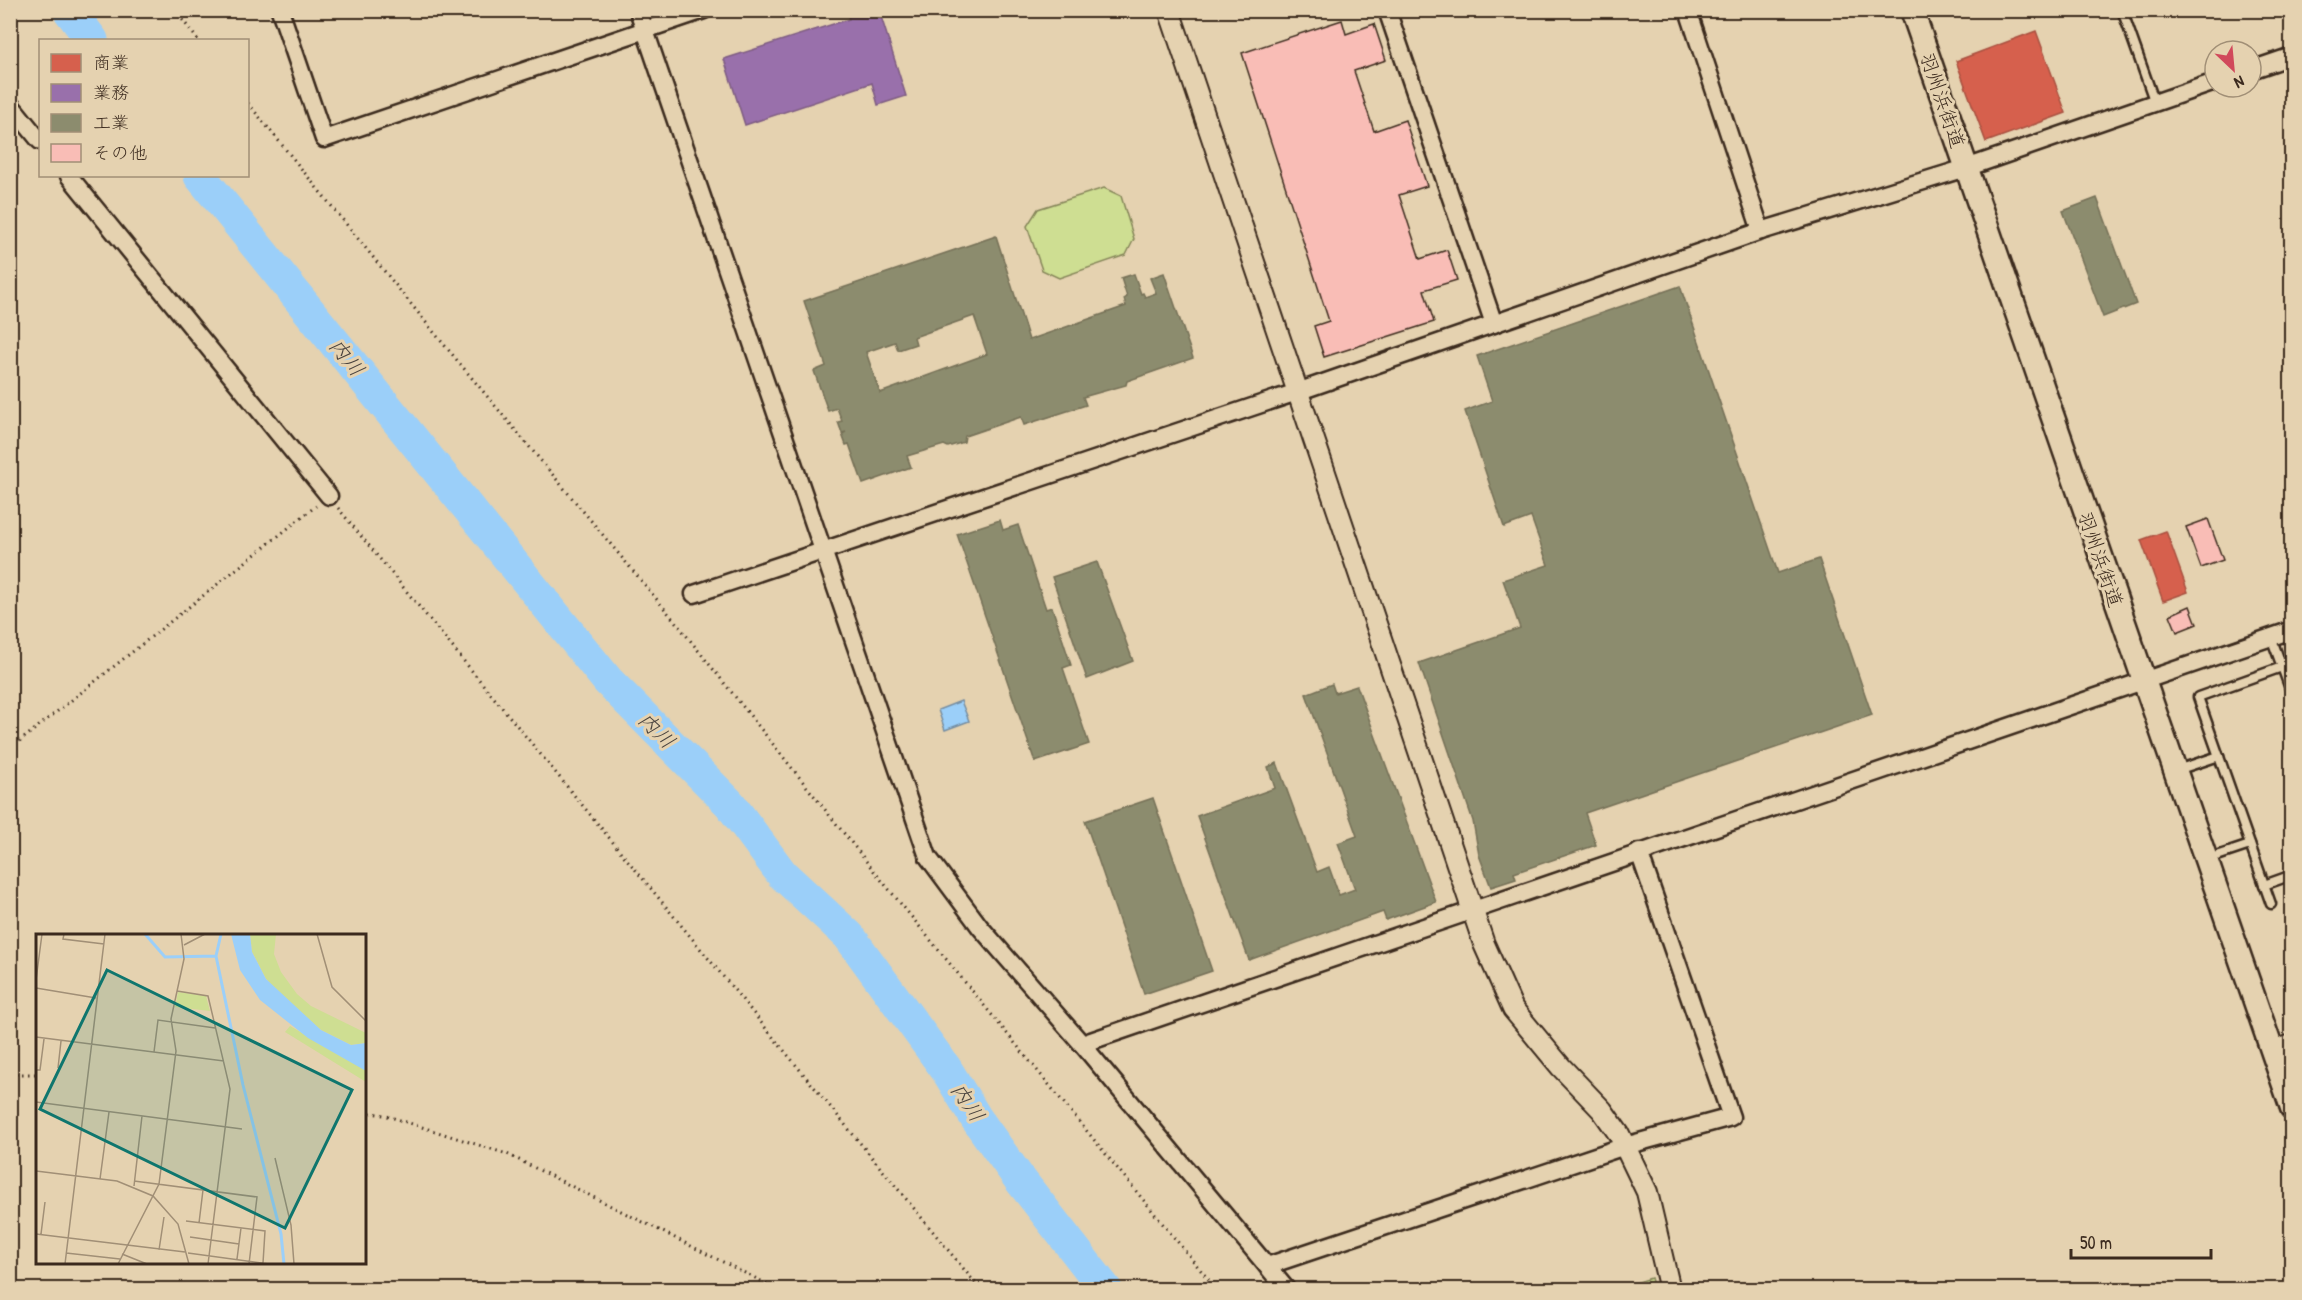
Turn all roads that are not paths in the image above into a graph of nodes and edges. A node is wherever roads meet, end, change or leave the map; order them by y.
1 (280, 10) edge
2 (638, 10) edge
3 (704, 10) edge
4 (1168, 10) edge
5 (1387, 10) edge
6 (1689, 10) edge
7 (1912, 10) edge
8 (2122, 10) edge
9 (644, 30) junction
10 (2292, 56) edge
11 (2263, 66) edge
12 (2203, 86) edge
13 (2155, 103) junction
14 (10, 104) edge
15 (39, 140) edge
16 (1966, 168) junction
17 (70, 177) edge
18 (1761, 231) junction
19 (1494, 324) junction
20 (1297, 392) junction
21 (329, 496) road end
22 (822, 552) junction
23 (694, 594) dead end
24 (2292, 630) edge
25 (2271, 637) junction
26 (2282, 668) junction
27 (2143, 680) junction
28 (2292, 694) edge
29 (2219, 756) junction
30 (2175, 771) junction
31 (2250, 845) junction
32 (1639, 852) junction
33 (2206, 860) junction
34 (2292, 875) edge
35 (2264, 885) junction
36 (2271, 904) dead end
37 (1472, 910) junction
38 (1082, 1044) junction
39 (2282, 1048) edge
40 (2292, 1108) edge
41 (1625, 1146) junction
42 (1267, 1266) junction
43 (1287, 1290) edge
44 (1670, 1290) edge

1 - 9 street
2 - 9 street
3 - 9 street
4 - 20 street
5 - 19 street
6 - 18 street
7 - 16 main road, 羽州浜街道
8 - 13 lane
9 - 22 street
10 - 11 street
12 - 13 street
13 - 16 street
14 - 15 street
16 - 18 street
16 - 27 main road, 羽州浜街道
17 - 21 street
18 - 19 street
19 - 20 street
20 - 22 street
20 - 37 street
22 - 23 street
22 - 38 street
24 - 25 street
25 - 26 lane
25 - 27 street
26 - 28 lane
26 - 29 lane
27 - 30 main road, 羽州浜街道
27 - 32 street
29 - 30 lane
29 - 31 lane
30 - 33 main road, 羽州浜街道
31 - 33 lane
31 - 35 lane
32 - 37 street
32 - 41 street
33 - 39 main road, 羽州浜街道
34 - 35 lane
35 - 36 lane
37 - 38 street
37 - 41 street
38 - 42 street
39 - 40 main road, 羽州浜街道
41 - 42 street
41 - 44 street
42 - 43 street

